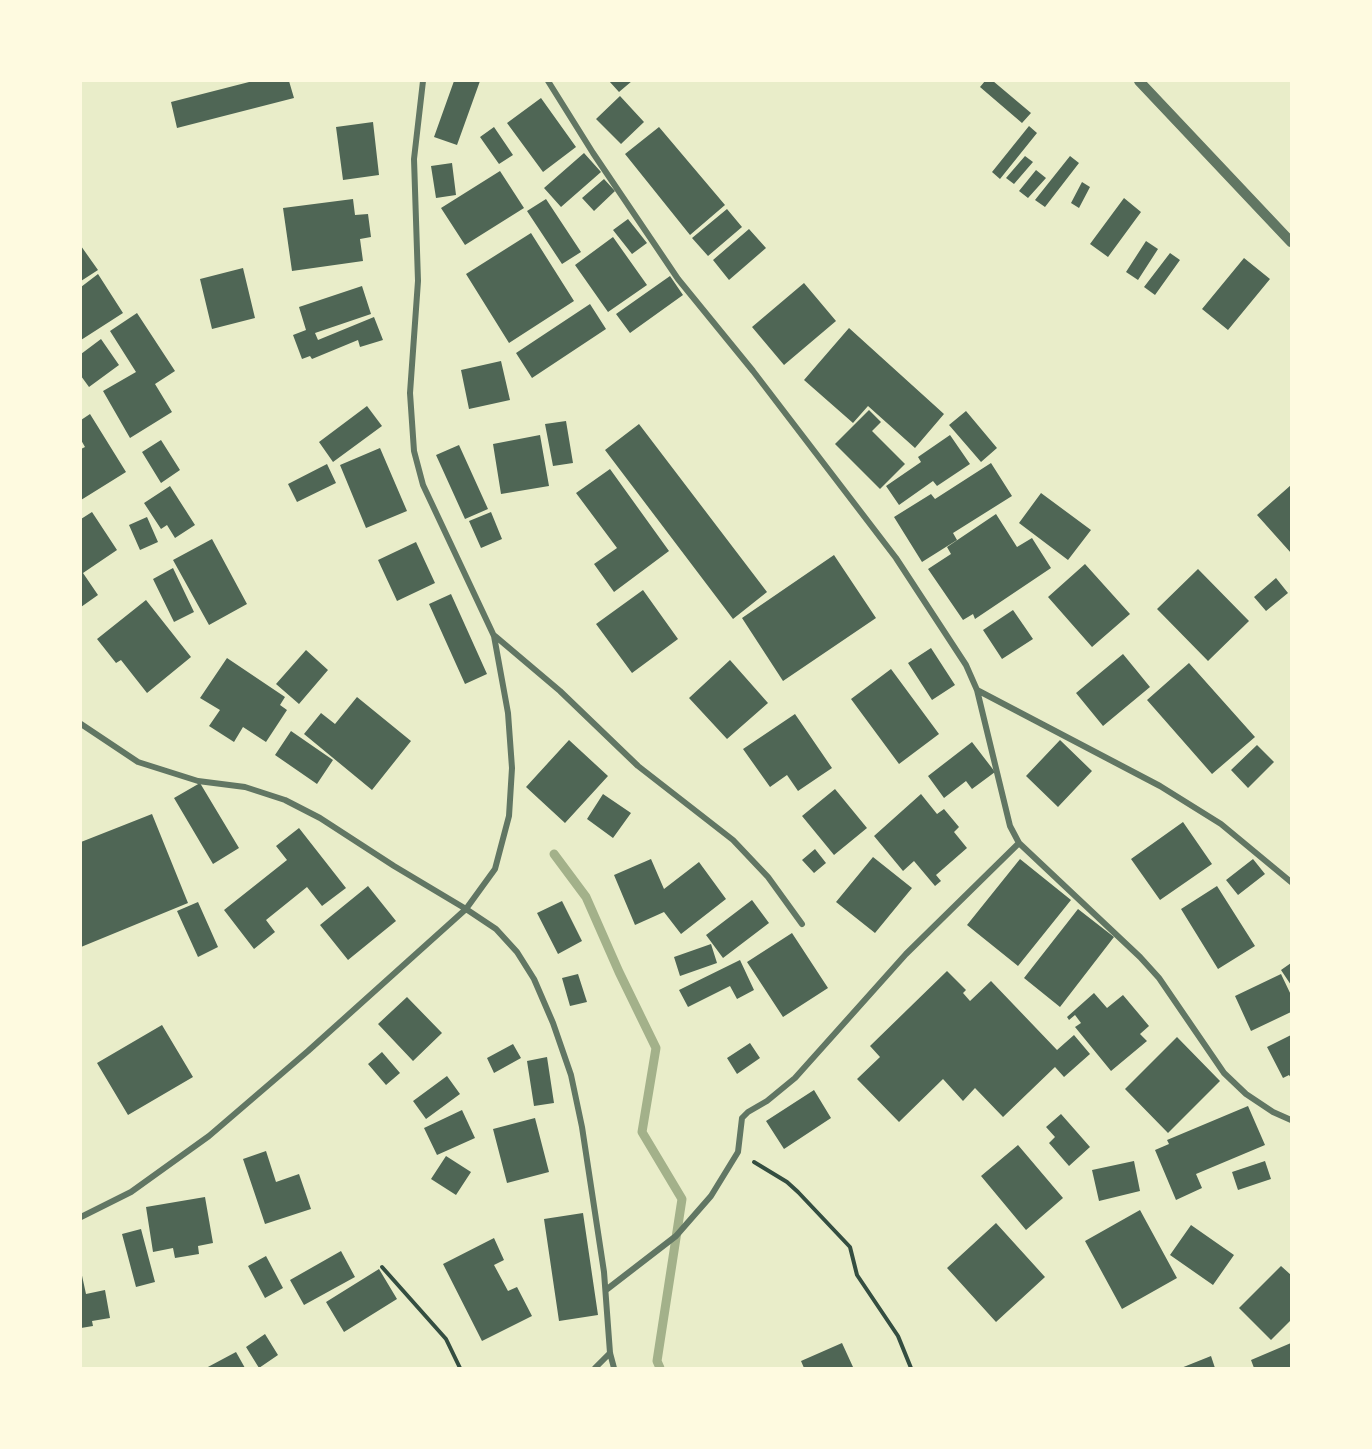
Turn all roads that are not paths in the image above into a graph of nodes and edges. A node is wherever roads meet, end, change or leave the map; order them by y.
1 (423, 81) edge
2 (548, 81) edge
3 (1139, 81) edge
4 (1291, 242) edge
5 (494, 636) junction
6 (977, 690) junction
7 (81, 724) edge
8 (1019, 843) junction
9 (1291, 882) edge
10 (466, 909) junction
11 (801, 924) dead end
12 (1291, 1120) edge
13 (81, 1217) edge
14 (606, 1290) junction
15 (610, 1353) junction
16 (595, 1368) edge
17 (614, 1368) edge

1 - 5 street
2 - 6 street
3 - 4 street
5 - 10 street
5 - 11 street
6 - 8 street
6 - 9 street
7 - 10 street
8 - 12 street
8 - 14 street
10 - 13 street
10 - 14 street
14 - 15 street
15 - 16 street
15 - 17 street

